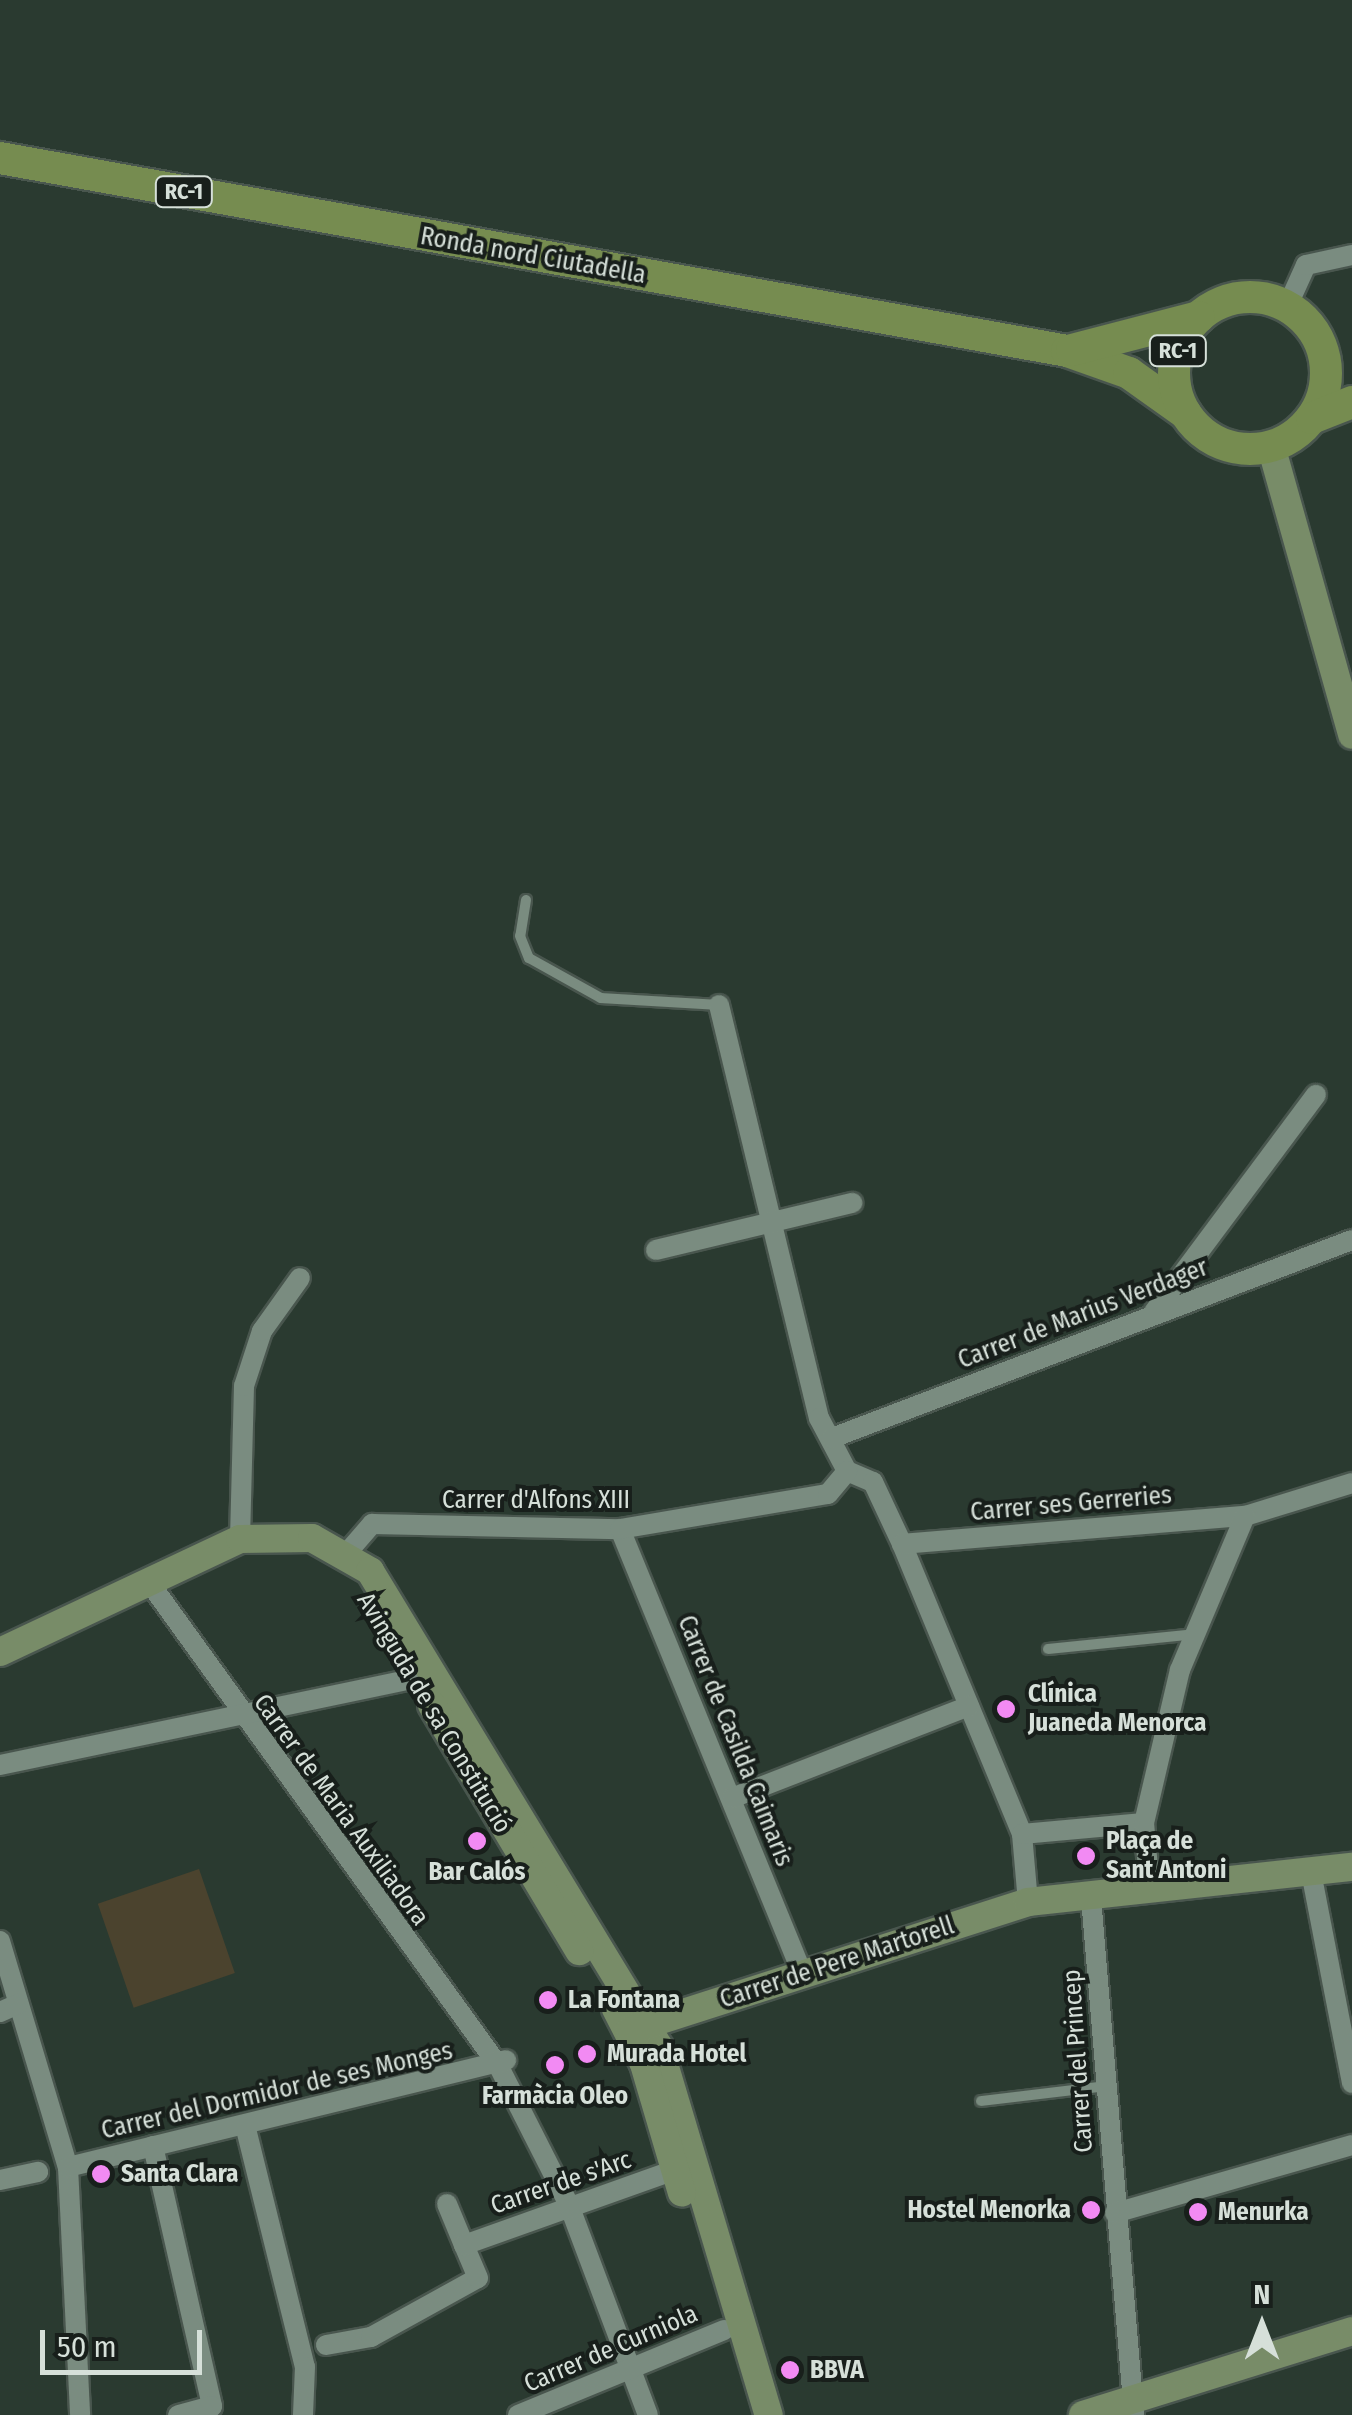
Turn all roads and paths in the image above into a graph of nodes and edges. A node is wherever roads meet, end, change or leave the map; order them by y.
1 (0, 158) edge
2 (1352, 255) edge
3 (1288, 307) junction
4 (1199, 317) junction
5 (1322, 348) junction
6 (1068, 351) junction
7 (1352, 362) edge
8 (1352, 402) edge
9 (1185, 413) junction
10 (1312, 418) junction
11 (1272, 446) junction
12 (1352, 735) edge
13 (526, 900) dead end
14 (719, 1005) joint
15 (1316, 1095) dead end
16 (852, 1204) dead end
17 (772, 1226) junction
18 (1352, 1240) edge
19 (656, 1250) dead end
20 (300, 1278) dead end
21 (1154, 1312) junction
22 (832, 1438) junction
23 (847, 1470) junction
24 (1352, 1483) edge
25 (1245, 1516) junction
26 (620, 1529) junction
27 (240, 1539) junction
28 (902, 1544) junction
29 (348, 1558) junction
30 (149, 1582) junction
31 (1196, 1634) junction
32 (1048, 1649) dead end
33 (0, 1652) edge
34 (418, 1678) junction
35 (968, 1706) junction
36 (240, 1716) junction
37 (461, 1719) junction
38 (0, 1766) edge
39 (732, 1798) junction
40 (1144, 1823) junction
41 (1022, 1834) junction
42 (1352, 1867) edge
43 (1311, 1872) junction
44 (1150, 1891) junction
45 (1090, 1897) junction
46 (1028, 1902) junction
47 (0, 1941) edge
48 (802, 1972) junction
49 (9, 2008) edge
50 (632, 2030) junction
51 (502, 2063) junction
52 (1352, 2083) edge
53 (1106, 2086) junction
54 (981, 2101) dead end
55 (245, 2125) junction
56 (1352, 2145) edge
57 (153, 2146) junction
58 (68, 2167) junction
59 (684, 2168) junction
60 (38, 2172) dead end
61 (0, 2180) edge
62 (447, 2204) dead end
63 (569, 2205) junction
64 (1116, 2213) junction
65 (464, 2244) junction
66 (732, 2327) junction
67 (1352, 2332) edge
68 (311, 2348) junction
69 (632, 2363) junction
70 (1132, 2408) edge
71 (80, 2415) edge
72 (178, 2415) edge
73 (303, 2415) edge
74 (518, 2415) edge
75 (648, 2415) edge
76 (749, 2415) edge
77 (769, 2415) edge
78 (1083, 2415) edge

1 - 6 main road, Ronda nord Ciutadella / RC-1
2 - 3 street
3 - 4 main road, RC-1
3 - 5 main road
4 - 6 main road, RC-1
4 - 9 main road, RC-1
5 - 7 main road
5 - 10 main road
6 - 9 main road, RC-1
8 - 10 main road
9 - 11 main road, RC-1
10 - 11 main road
11 - 12 street
13 - 14 lane
14 - 17 street
15 - 21 street
16 - 17 street
17 - 19 street
17 - 22 street
18 - 21 street, Carrer de Marius Verdager
20 - 27 street
21 - 22 street, Carrer de Marius Verdager
22 - 23 street
23 - 26 street, Carrer d'Alfons XIII
23 - 28 street
24 - 25 street, Carrer ses Gerreries
25 - 28 street, Carrer ses Gerreries
25 - 31 street
26 - 29 street, Carrer d'Alfons XIII
26 - 39 street, Carrer de Casilda Caimaris
27 - 29 street
27 - 30 street
28 - 35 street
29 - 34 street, Avinguda de sa Constitució
29 - 37 street, Avinguda de sa Constitució
30 - 33 street
30 - 36 street, Carrer de Maria Auxiliadora
31 - 32 lane
31 - 40 street
34 - 36 street
34 - 37 street
34 - 50 street, Avinguda de sa Constitució
35 - 39 street
35 - 41 street
36 - 38 street
36 - 51 street, Carrer de Maria Auxiliadora
37 - 50 street, Avinguda de sa Constitució
39 - 48 street, Carrer de Casilda Caimaris
40 - 41 street
40 - 44 street
41 - 46 street
42 - 43 street
43 - 44 street
43 - 52 street
44 - 45 street
45 - 46 street
45 - 53 street, Carrer del Princep
46 - 48 street, Carrer de Pere Martorell
47 - 49 street
48 - 50 street, Carrer de Pere Martorell
49 - 58 street
50 - 59 street, Avinguda de sa Constitució
51 - 55 street, Carrer del Dormidor de ses Monges
51 - 63 street, Carrer de Maria Auxiliadora
53 - 54 lane
53 - 64 street, Carrer del Princep
55 - 57 street, Carrer del Dormidor de ses Monges
55 - 68 street
56 - 64 street
57 - 58 street, Carrer del Dormidor de ses Monges
57 - 72 street
58 - 71 street
59 - 63 street, Carrer de s'Arc
59 - 66 street, Avinguda de sa Constitució
60 - 61 street
62 - 65 street
63 - 65 street, Carrer de s'Arc
63 - 69 street, Carrer de Maria Auxiliadora
64 - 70 street, Carrer del Princep
65 - 68 street
66 - 69 street, Carrer de Curniola
66 - 76 street, Avinguda de sa Constitució
66 - 77 street, Avinguda de sa Constitució
67 - 70 street
68 - 73 street
69 - 74 street, Carrer de Curniola
69 - 75 street, Carrer de Maria Auxiliadora
70 - 78 street

